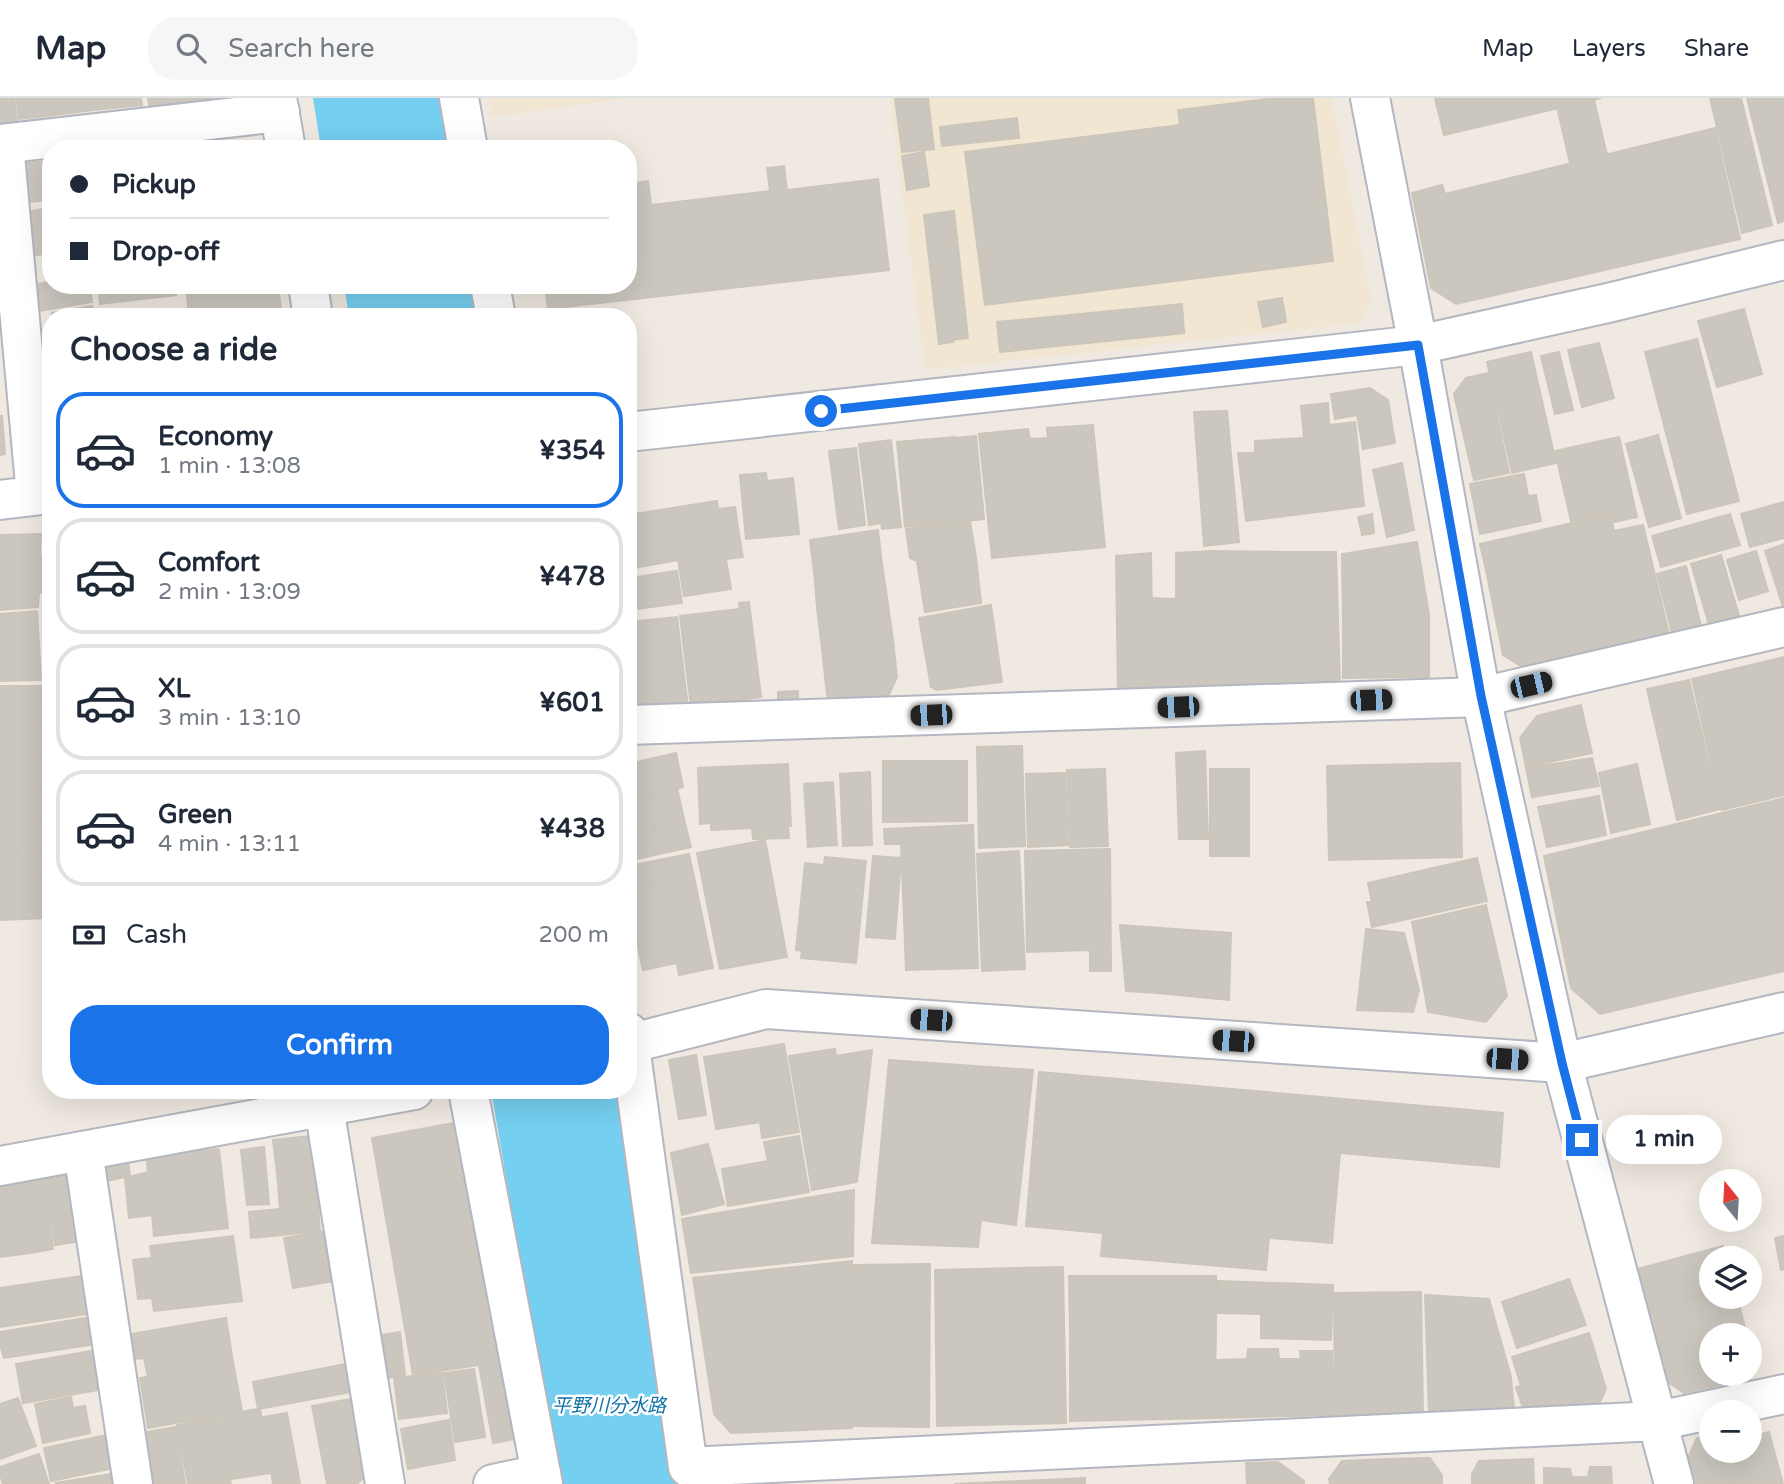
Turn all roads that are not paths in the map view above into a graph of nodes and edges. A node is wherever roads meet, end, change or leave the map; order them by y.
1 (459, 98) edge
2 (1370, 98) edge
3 (279, 105) edge
4 (285, 140) edge
5 (466, 140) edge
6 (2, 144) edge
7 (1784, 260) edge
8 (1418, 345) junction
9 (637, 431) edge
10 (29, 496) edge
11 (1784, 627) edge
12 (1481, 696) junction
13 (637, 725) edge
14 (1784, 1012) edge
15 (637, 1038) edge
16 (1562, 1063) junction
17 (637, 1098) edge
18 (366, 1099) edge
19 (470, 1099) edge
20 (324, 1107) junction
21 (83, 1151) junction
22 (0, 1166) edge
23 (1784, 1394) edge
24 (1658, 1421) junction
25 (542, 1479) edge
26 (133, 1484) edge
27 (385, 1484) edge
28 (492, 1484) edge
29 (1674, 1484) edge

1 - 5 street
2 - 8 street
3 - 4 street
3 - 6 street
6 - 10 street
7 - 8 street
8 - 9 street
8 - 12 street
11 - 12 street
12 - 13 street
12 - 16 street
14 - 16 street
15 - 16 street
16 - 24 street
17 - 24 street
18 - 20 street
19 - 25 street
20 - 21 street
20 - 27 street
21 - 22 street
21 - 26 street
23 - 24 street
24 - 29 street
25 - 28 street

